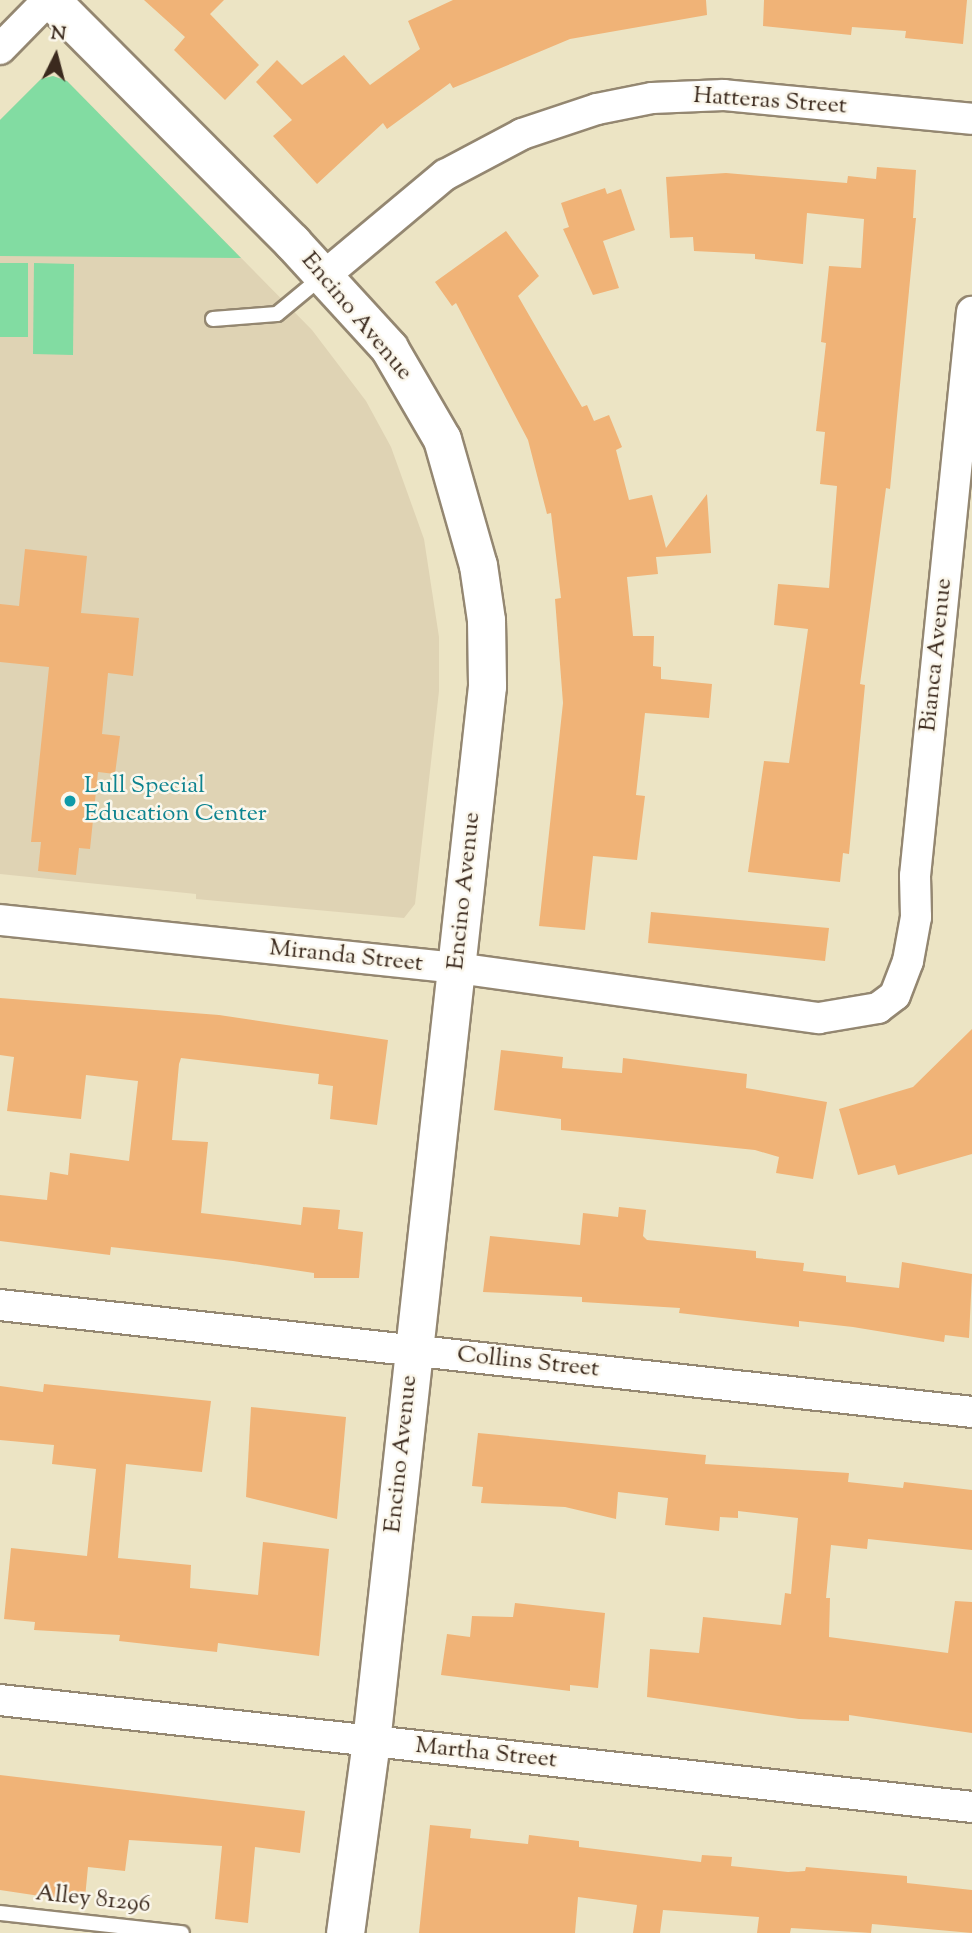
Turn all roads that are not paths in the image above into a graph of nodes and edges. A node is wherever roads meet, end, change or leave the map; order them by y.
1 (50, 0) edge
2 (0, 49) edge
3 (972, 119) edge
4 (324, 275) junction
5 (972, 312) edge
6 (213, 319) dead end
7 (0, 920) edge
8 (457, 968) junction
9 (895, 995) joint
10 (0, 1305) edge
11 (413, 1350) junction
12 (972, 1412) edge
13 (0, 1700) edge
14 (371, 1741) junction
15 (972, 1807) edge
16 (0, 1913) edge
17 (182, 1933) edge
18 (345, 1933) edge

1 - 2 street
1 - 4 street, Encino Avenue
3 - 4 street, Hatteras Street
4 - 6 lane
4 - 8 street, Encino Avenue
5 - 9 street, Bianca Avenue
7 - 8 street, Miranda Street
8 - 9 street, Miranda Street
8 - 11 street, Encino Avenue
10 - 11 street, Collins Street
11 - 12 street, Collins Street
11 - 14 street, Encino Avenue
13 - 14 street, Martha Street
14 - 15 street, Martha Street
14 - 18 street, Encino Avenue
16 - 17 lane, Alley 81296

